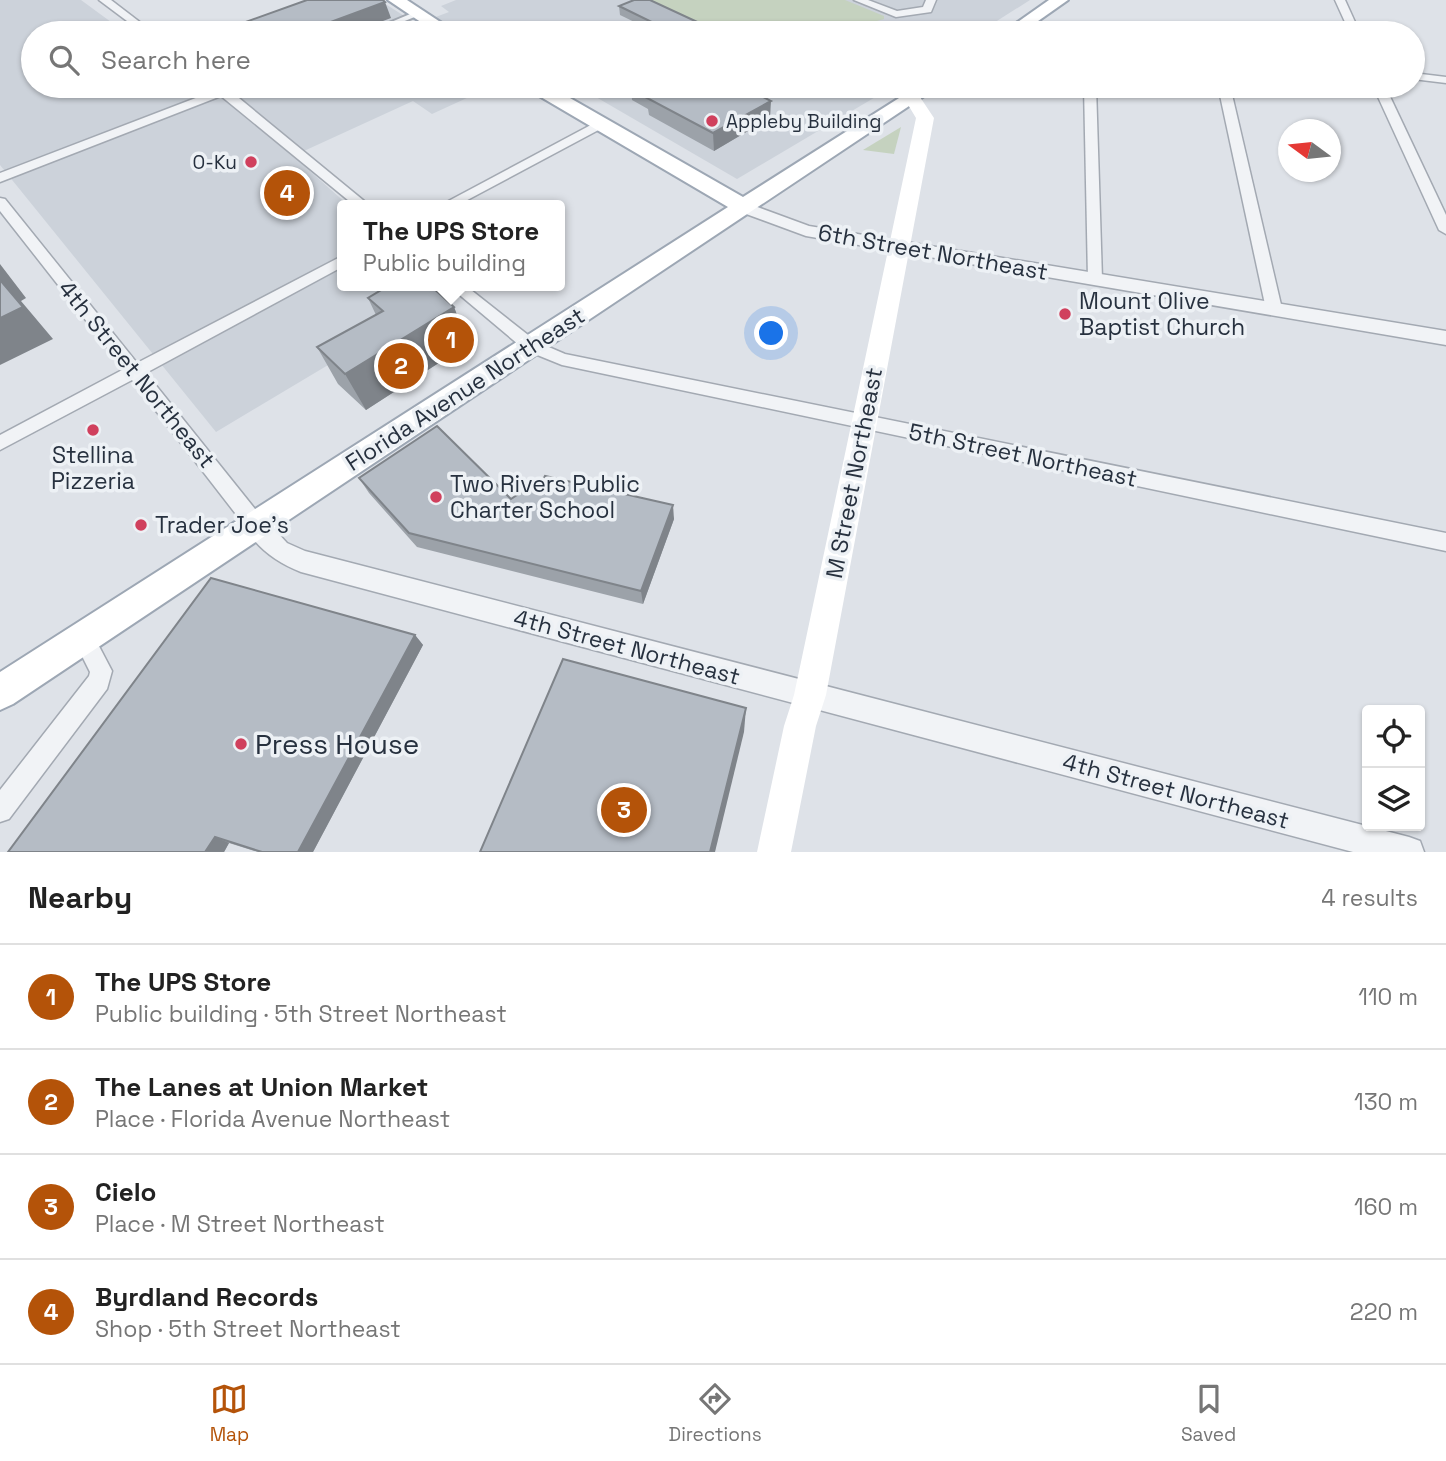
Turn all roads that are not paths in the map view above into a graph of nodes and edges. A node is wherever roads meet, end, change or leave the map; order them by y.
1 (104, 0) edge
2 (396, 0) edge
3 (859, 0) edge
4 (931, 0) edge
5 (1060, 0) edge
6 (1340, 0) edge
7 (418, 14) junction
8 (133, 21) edge
9 (400, 21) edge
10 (429, 21) edge
11 (1028, 21) edge
12 (1350, 21) edge
13 (1425, 77) edge
14 (1446, 80) edge
15 (198, 98) edge
16 (231, 98) edge
17 (557, 98) edge
18 (912, 98) joint
19 (1090, 98) edge
20 (1227, 98) edge
21 (1385, 98) edge
22 (602, 123) junction
23 (0, 178) edge
24 (356, 200) edge
25 (457, 200) edge
26 (0, 202) edge
27 (744, 207) junction
28 (1446, 230) edge
29 (900, 247) junction
30 (337, 264) edge
31 (1095, 279) junction
32 (462, 291) edge
33 (1274, 309) junction
34 (1446, 338) edge
35 (531, 346) junction
36 (136, 371) junction
37 (864, 423) junction
38 (0, 443) edge
39 (256, 525) junction
40 (1446, 542) edge
41 (83, 636) junction
42 (0, 692) edge
43 (810, 695) junction
44 (0, 810) edge
45 (774, 852) edge
46 (1409, 852) edge

1 - 8 street
2 - 7 main road
3 - 4 street
5 - 11 main road
6 - 12 street
7 - 9 street
7 - 10 main road
13 - 14 street
15 - 23 street
16 - 24 street
17 - 22 main road, 6th Street Northeast
18 - 27 main road, Florida Avenue Northeast
18 - 29 main road, M Street Northeast
19 - 31 street
20 - 33 street
21 - 28 street
22 - 25 street
22 - 27 main road, 6th Street Northeast
26 - 36 street, 4th Street Northeast
27 - 29 street, 6th Street Northeast
27 - 35 main road, Florida Avenue Northeast
29 - 31 street, 6th Street Northeast
29 - 37 main road, M Street Northeast
30 - 36 street
31 - 33 street, 6th Street Northeast
32 - 35 street, 5th Street Northeast
33 - 34 street, 6th Street Northeast
35 - 37 street, 5th Street Northeast
35 - 39 main road, Florida Avenue Northeast
36 - 38 street
36 - 39 street, 4th Street Northeast
37 - 40 street, 5th Street Northeast
37 - 43 main road, M Street Northeast
39 - 41 main road, Florida Avenue Northeast
39 - 43 street, 4th Street Northeast
41 - 42 main road, Florida Avenue Northeast
41 - 44 street
43 - 45 main road, M Street Northeast
43 - 46 street, 4th Street Northeast

